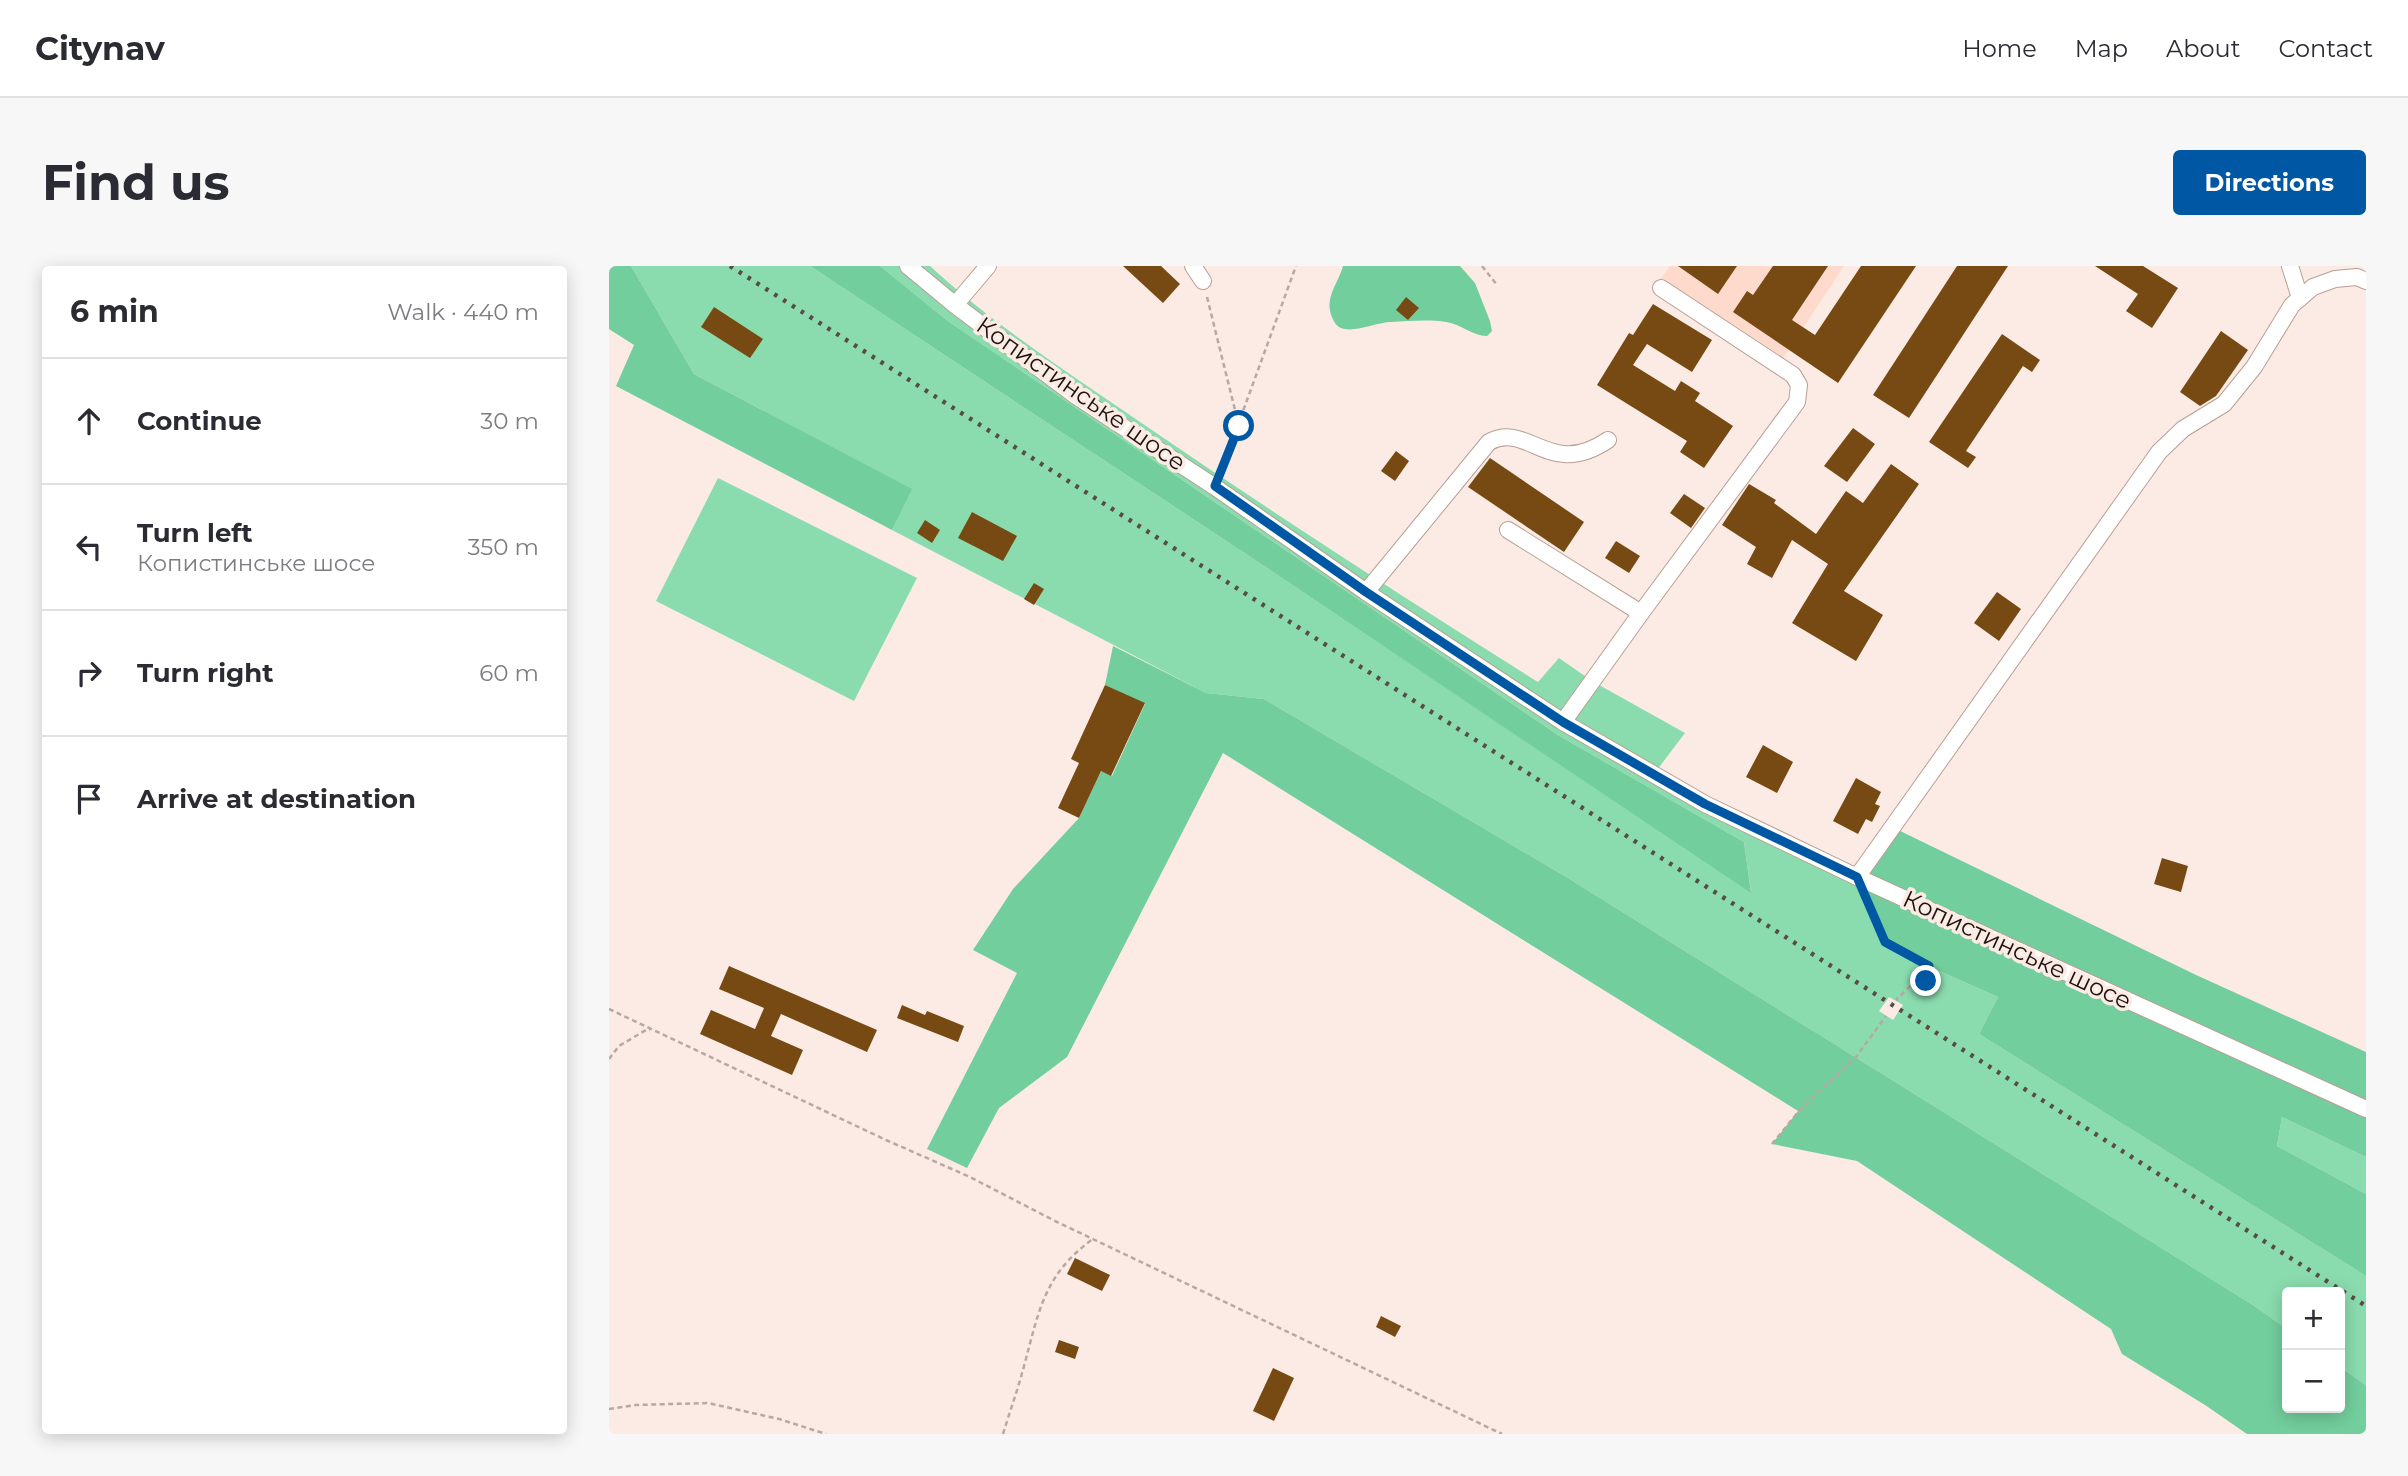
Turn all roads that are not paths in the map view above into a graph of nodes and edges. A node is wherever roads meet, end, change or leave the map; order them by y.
1 (908, 266) edge
2 (988, 266) edge
3 (1193, 266) edge
4 (2290, 266) edge
5 (1203, 281) road end
6 (2366, 281) edge
7 (1661, 288) dead end
8 (2300, 298) junction
9 (955, 305) junction
10 (1608, 440) dead end
11 (1508, 530) dead end
12 (1366, 592) junction
13 (1641, 613) junction
14 (1563, 722) junction
15 (1857, 877) junction
16 (2366, 1109) edge

1 - 9 street, Копистинське шосе
2 - 9 street
3 - 5 street
4 - 8 street
6 - 8 street
7 - 13 street
8 - 15 street
9 - 12 street, Копистинське шосе
10 - 12 street
11 - 13 street
12 - 14 street, Копистинське шосе
13 - 14 street
14 - 15 street, Копистинське шосе
15 - 16 street, Копистинське шосе

